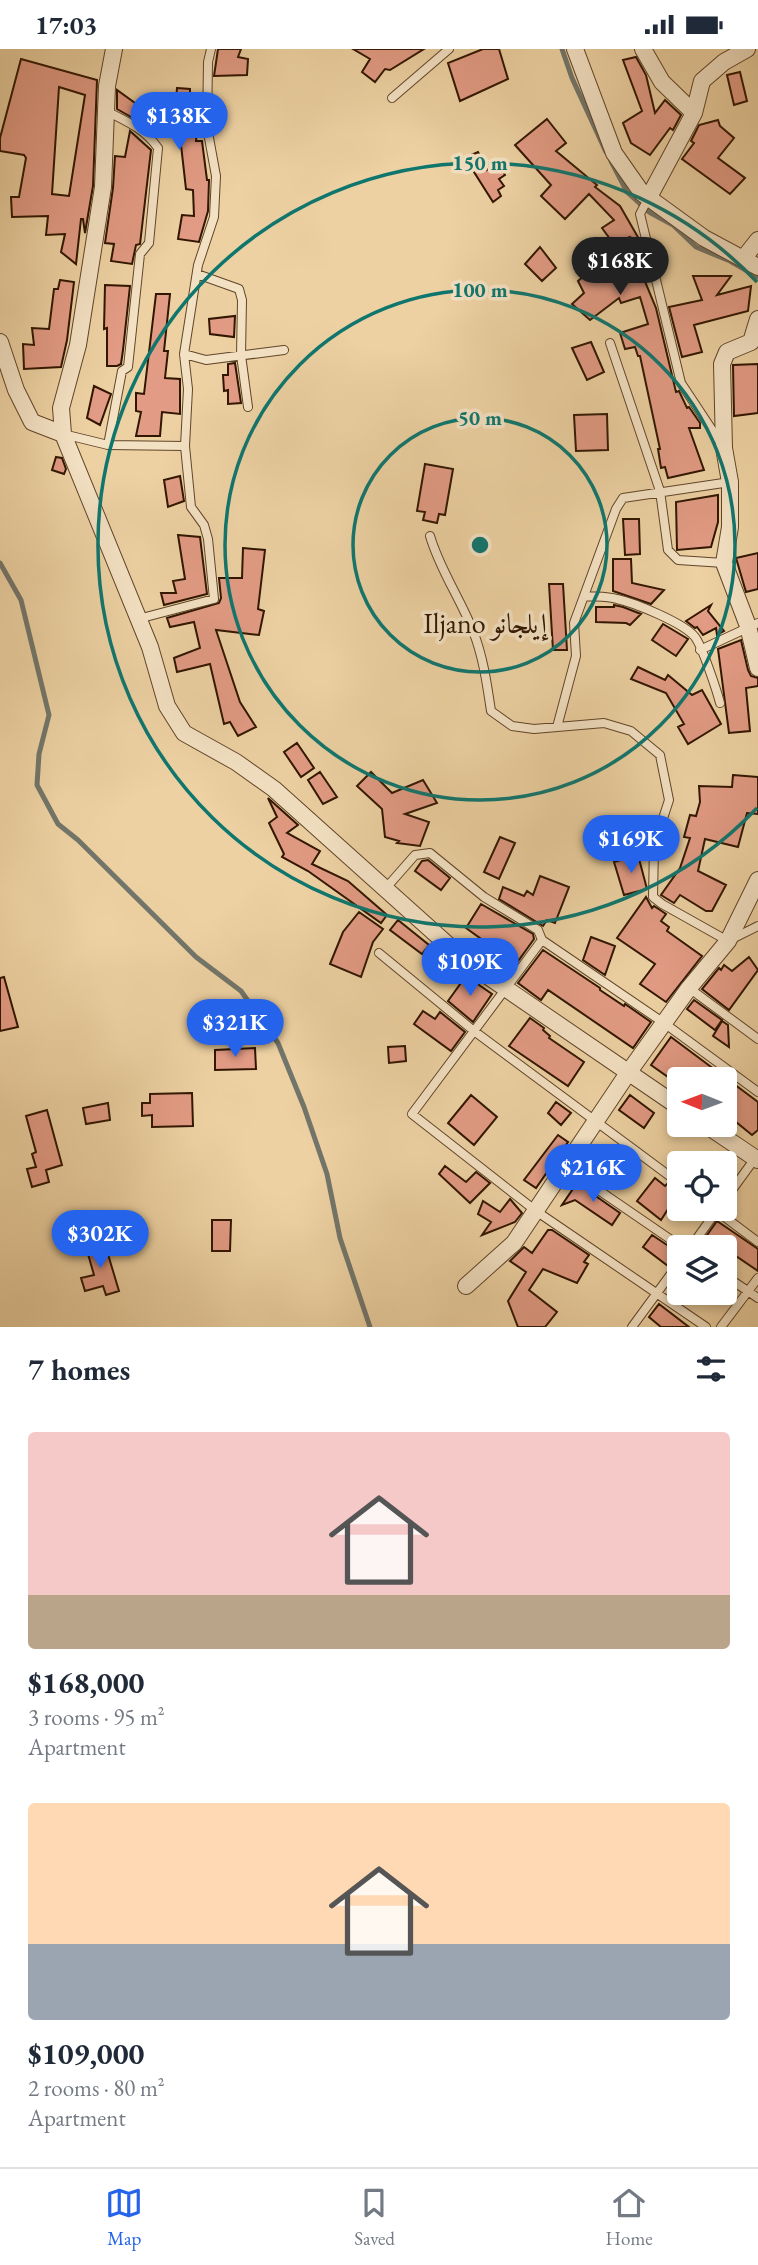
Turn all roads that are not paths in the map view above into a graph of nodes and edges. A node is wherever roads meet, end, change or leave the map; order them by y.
1 (114, 49) edge
2 (211, 49) edge
3 (449, 49) edge
4 (575, 49) edge
5 (643, 49) edge
6 (747, 49) edge
7 (719, 56) edge
8 (392, 98) dead end
9 (106, 111) junction
10 (694, 113) junction
11 (649, 197) junction
12 (758, 240) edge
13 (743, 259) junction
14 (758, 267) edge
15 (197, 274) junction
16 (758, 319) edge
17 (0, 342) edge
18 (610, 343) dead end
19 (754, 345) edge
20 (284, 350) dead end
21 (184, 353) junction
22 (241, 355) junction
23 (248, 407) dead end
24 (63, 434) junction
25 (108, 445) junction
26 (185, 446) junction
27 (724, 447) junction
28 (730, 482) junction
29 (660, 491) junction
30 (430, 535) dead end
31 (724, 563) junction
32 (585, 596) junction
33 (138, 619) junction
34 (753, 624) edge
35 (700, 650) junction
36 (758, 668) edge
37 (720, 703) dead end
38 (557, 727) junction
39 (758, 880) edge
40 (386, 888) junction
41 (758, 926) edge
42 (542, 940) junction
43 (728, 941) junction
44 (379, 953) dead end
45 (505, 988) junction
46 (690, 988) junction
47 (664, 1023) junction
48 (474, 1031) junction
49 (758, 1039) edge
50 (628, 1073) junction
51 (758, 1093) edge
52 (667, 1099) edge
53 (596, 1122) junction
54 (725, 1137) edge
55 (757, 1158) edge
56 (565, 1167) junction
57 (667, 1175) edge
58 (737, 1184) edge
59 (536, 1211) junction
60 (730, 1221) edge
61 (667, 1236) edge
62 (758, 1242) edge
63 (758, 1278) edge
64 (667, 1279) edge
65 (737, 1284) edge
66 (466, 1286) dead end
67 (748, 1291) junction
68 (657, 1293) junction
69 (758, 1298) edge
70 (632, 1327) edge
71 (706, 1327) edge
72 (721, 1327) edge

1 - 9 street
2 - 15 lane
3 - 8 lane
4 - 11 street
5 - 10 street
6 - 7 street
7 - 10 street
9 - 24 street
9 - 25 lane
10 - 11 street
11 - 13 street
11 - 27 lane
12 - 13 street
13 - 14 street
15 - 21 lane
15 - 22 lane
16 - 19 street
17 - 24 street
18 - 29 lane
19 - 27 street
20 - 22 lane
21 - 22 lane
21 - 26 lane
22 - 23 lane
24 - 25 lane
24 - 33 street
25 - 26 lane
26 - 33 lane
27 - 28 street
28 - 29 lane
28 - 31 street
29 - 31 lane
29 - 32 lane
30 - 38 lane
31 - 34 street
32 - 35 lane
32 - 38 lane
33 - 40 street
34 - 35 lane
34 - 36 street
35 - 37 lane
38 - 43 lane
39 - 43 street
40 - 42 lane
40 - 45 street
41 - 43 lane
42 - 45 lane
42 - 47 lane
43 - 46 street
44 - 48 lane
45 - 48 lane
45 - 50 street
46 - 47 street
46 - 49 lane
47 - 50 street
47 - 51 lane
48 - 53 lane
48 - 59 lane
50 - 52 street
50 - 53 street
53 - 56 street
53 - 57 lane
54 - 55 street
55 - 58 lane
56 - 59 street
56 - 61 lane
59 - 66 street
59 - 68 lane
60 - 62 lane
63 - 67 lane
64 - 68 lane
65 - 67 lane
67 - 69 lane
67 - 72 lane
68 - 70 lane
68 - 71 lane

